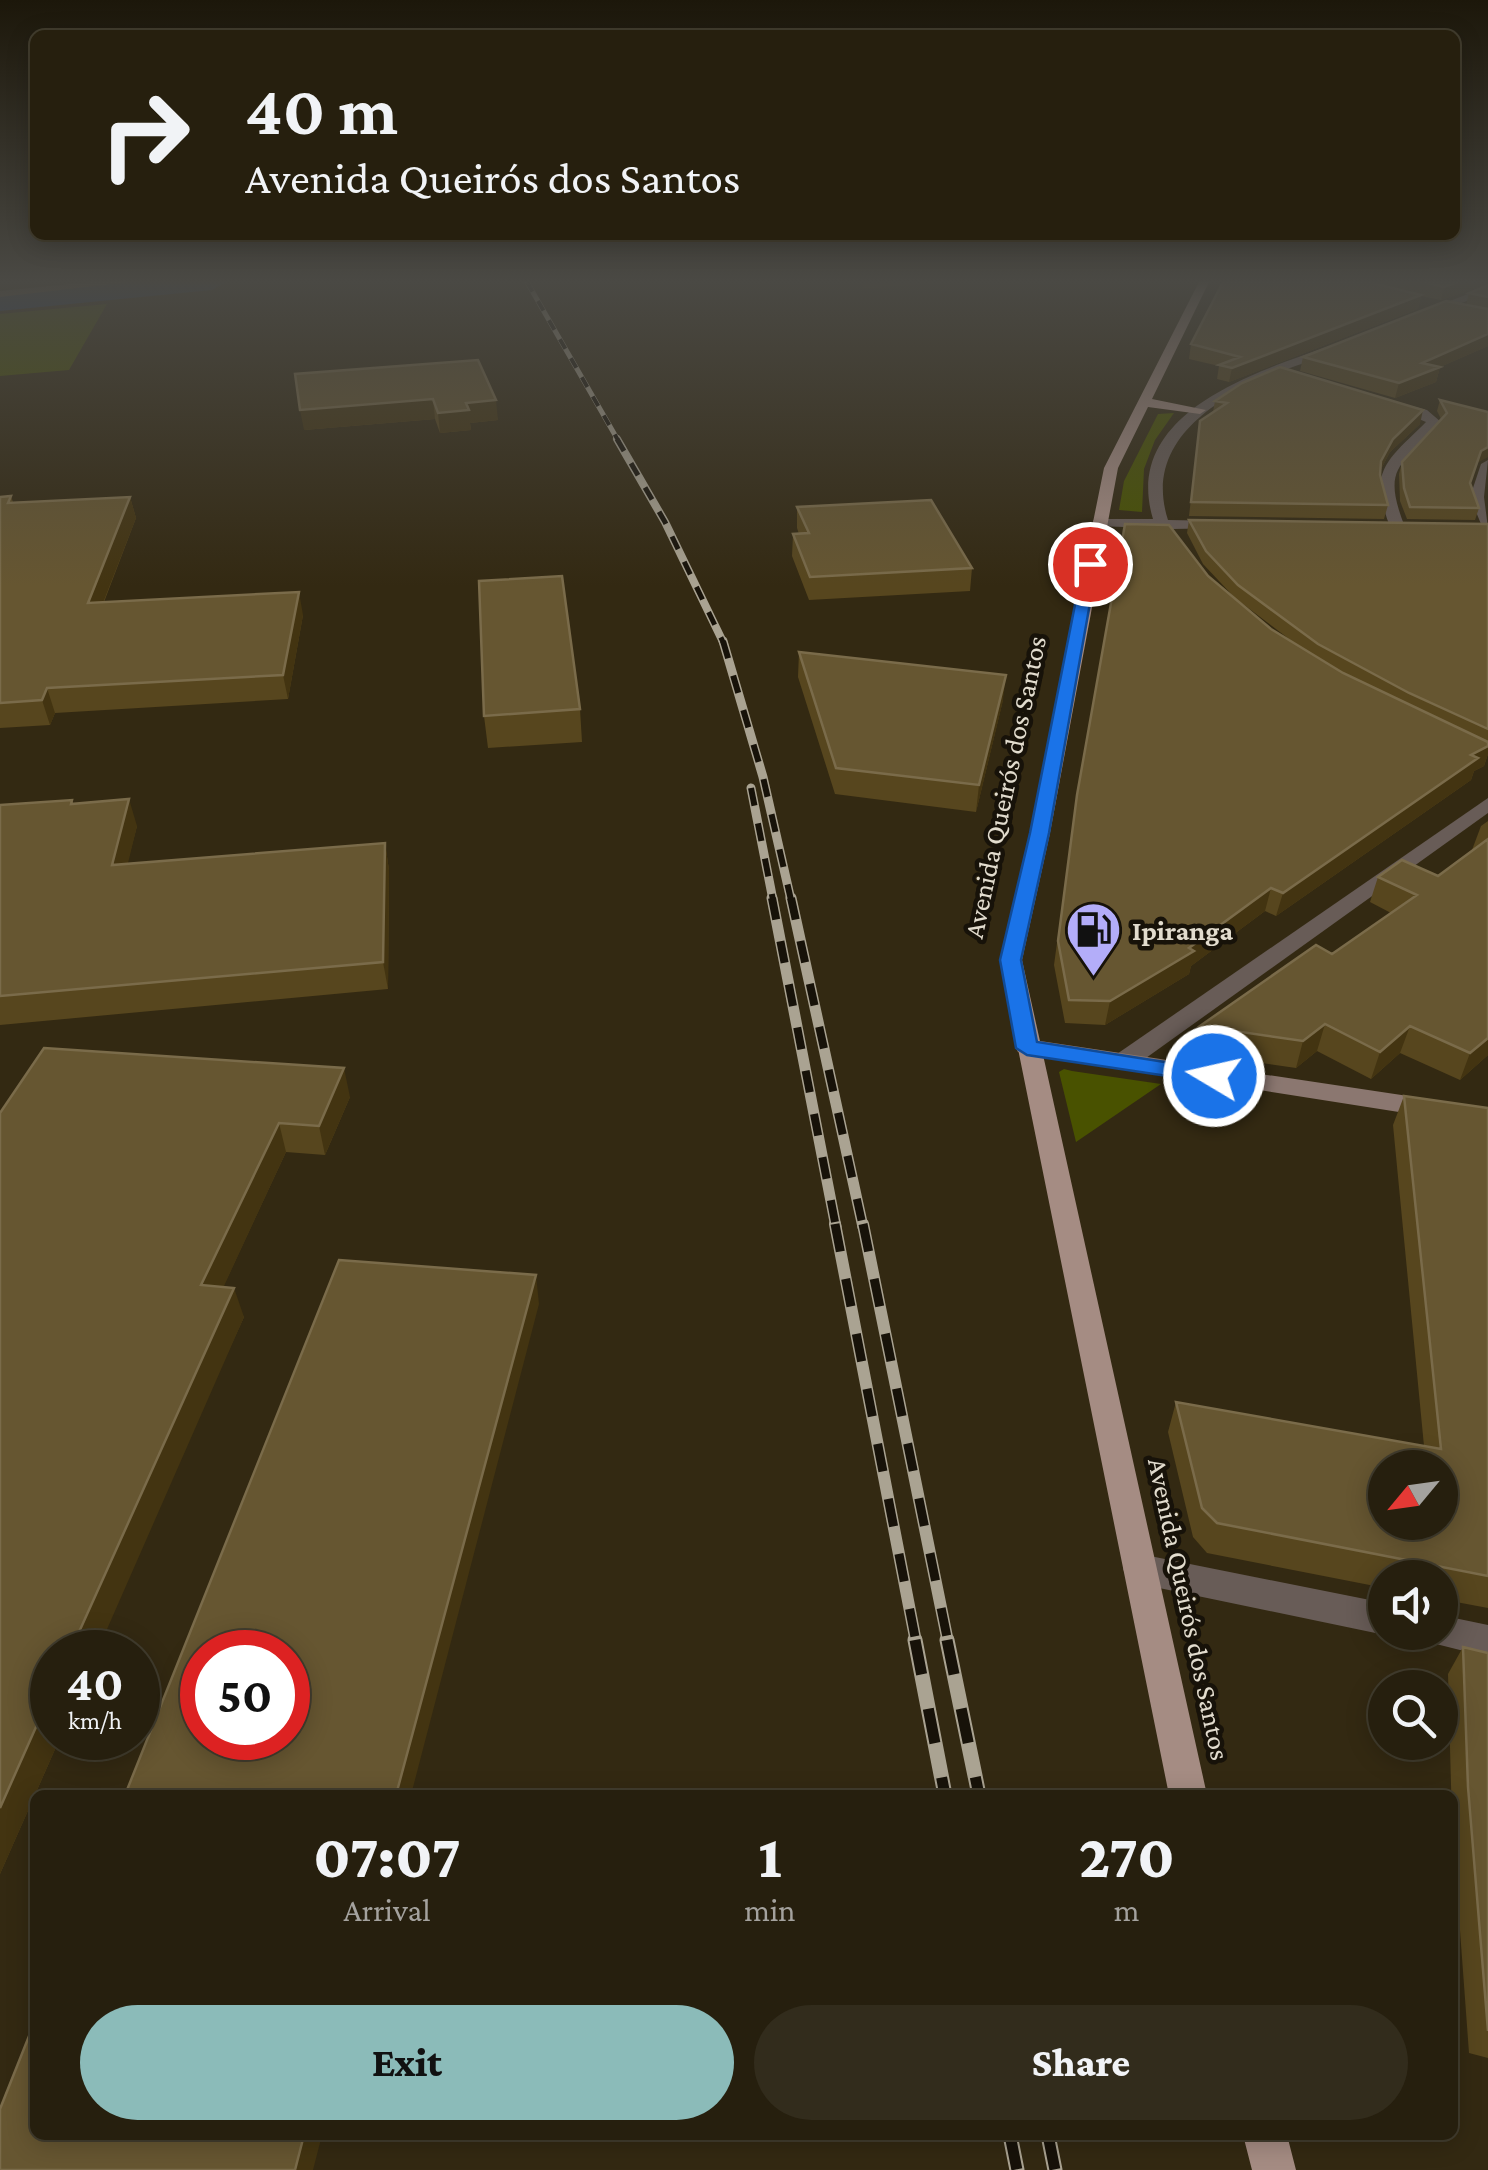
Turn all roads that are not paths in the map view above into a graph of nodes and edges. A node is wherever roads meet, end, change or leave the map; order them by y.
1 (1153, 383) edge
2 (1242, 383) edge
3 (1377, 399) edge
4 (1143, 402) junction
5 (1200, 410) junction
6 (1488, 464) edge
7 (1098, 522) junction
8 (1160, 524) junction
9 (1241, 525) edge
10 (1380, 527) edge
11 (1398, 527) junction
12 (1483, 527) edge
13 (1417, 528) edge
14 (1194, 569) edge
15 (1488, 804) edge
16 (1027, 1048) junction
17 (1123, 1062) junction
18 (1488, 1117) edge
19 (1140, 1569) junction
20 (1368, 1616) edge
21 (1458, 1635) edge
22 (1488, 1641) edge
23 (1187, 1790) edge
24 (1266, 2140) edge
25 (1274, 2170) edge

1 - 4 main road, Avenida Queirós dos Santos
2 - 5 street
3 - 11 street
4 - 5 main road
4 - 7 main road, Avenida Queirós dos Santos
5 - 8 street
6 - 12 street
7 - 8 street
7 - 16 main road, Avenida Queirós dos Santos
8 - 9 street
8 - 14 street
10 - 11 street
11 - 13 street
15 - 17 street
16 - 17 main road
16 - 19 main road, Avenida Queirós dos Santos
17 - 18 main road
19 - 20 street
19 - 23 main road, Avenida Queirós dos Santos
21 - 22 street
24 - 25 main road

